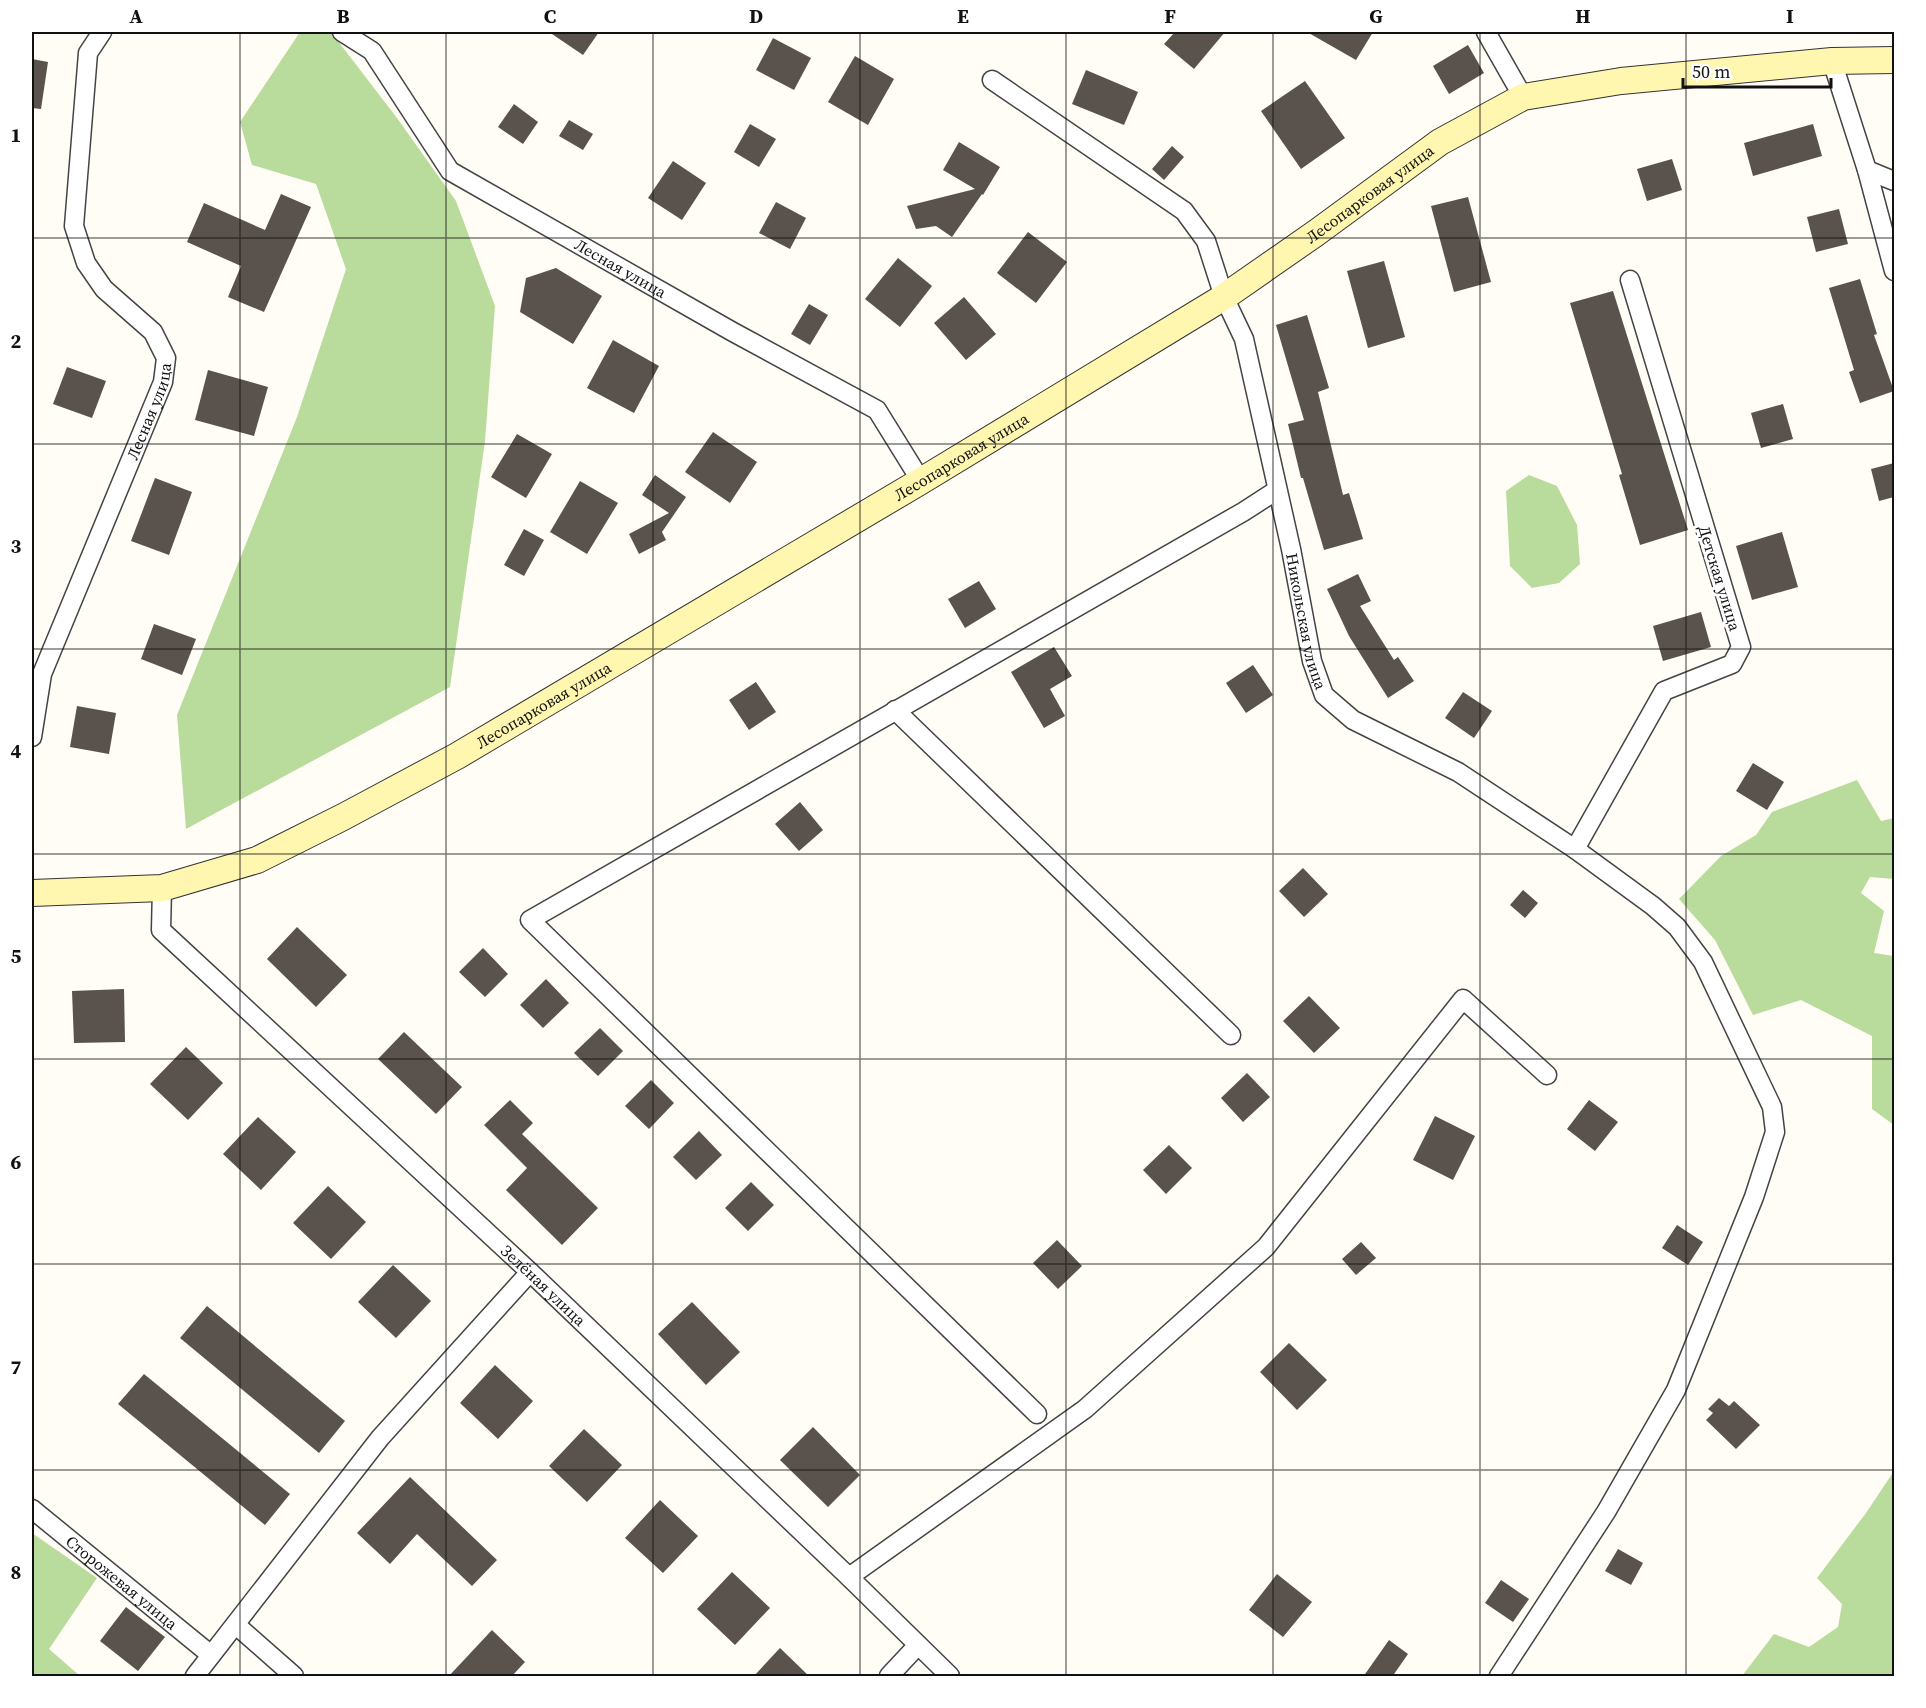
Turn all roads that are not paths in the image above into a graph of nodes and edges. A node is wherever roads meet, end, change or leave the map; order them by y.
1 (102, 32) edge
2 (342, 32) edge
3 (1486, 32) edge
4 (1894, 60) edge
5 (1832, 61) junction
6 (992, 80) dead end
7 (1523, 97) junction
8 (1867, 170) junction
9 (1894, 181) edge
10 (1894, 271) edge
11 (1630, 280) dead end
12 (1224, 297) junction
13 (921, 481) junction
14 (1277, 490) junction
15 (895, 710) junction
16 (32, 737) edge
17 (1575, 849) junction
18 (162, 888) junction
19 (32, 893) edge
20 (1231, 1035) dead end
21 (1547, 1075) dead end
22 (530, 1272) junction
23 (1037, 1414) dead end
24 (32, 1509) edge
25 (849, 1577) junction
26 (236, 1625) junction
27 (918, 1645) junction
28 (211, 1655) junction
29 (195, 1677) edge
30 (294, 1677) edge
31 (889, 1677) edge
32 (950, 1677) edge
33 (1500, 1677) edge

1 - 16 street, Лесная улица
2 - 13 street, Лесная улица
3 - 7 street
4 - 5 street, Лесопарковая улица
5 - 7 street, Лесопарковая улица
5 - 8 street
6 - 12 street, Никольская улица
7 - 12 street, Лесопарковая улица
8 - 9 street
8 - 10 street
11 - 17 street, Детская улица
12 - 13 street, Лесопарковая улица
12 - 14 street, Никольская улица
13 - 18 street, Лесопарковая улица
14 - 15 street
14 - 17 street, Никольская улица
15 - 20 street
15 - 23 street
17 - 33 street, Никольская улица
18 - 19 street, Лесопарковая улица
18 - 22 street, Зелёная улица
21 - 25 street
22 - 25 street, Зелёная улица
22 - 26 street
24 - 28 street, Сторожевая улица
25 - 27 street, Зелёная улица
26 - 28 street
26 - 30 street
27 - 31 street
27 - 32 street, Зелёная улица
28 - 29 street

